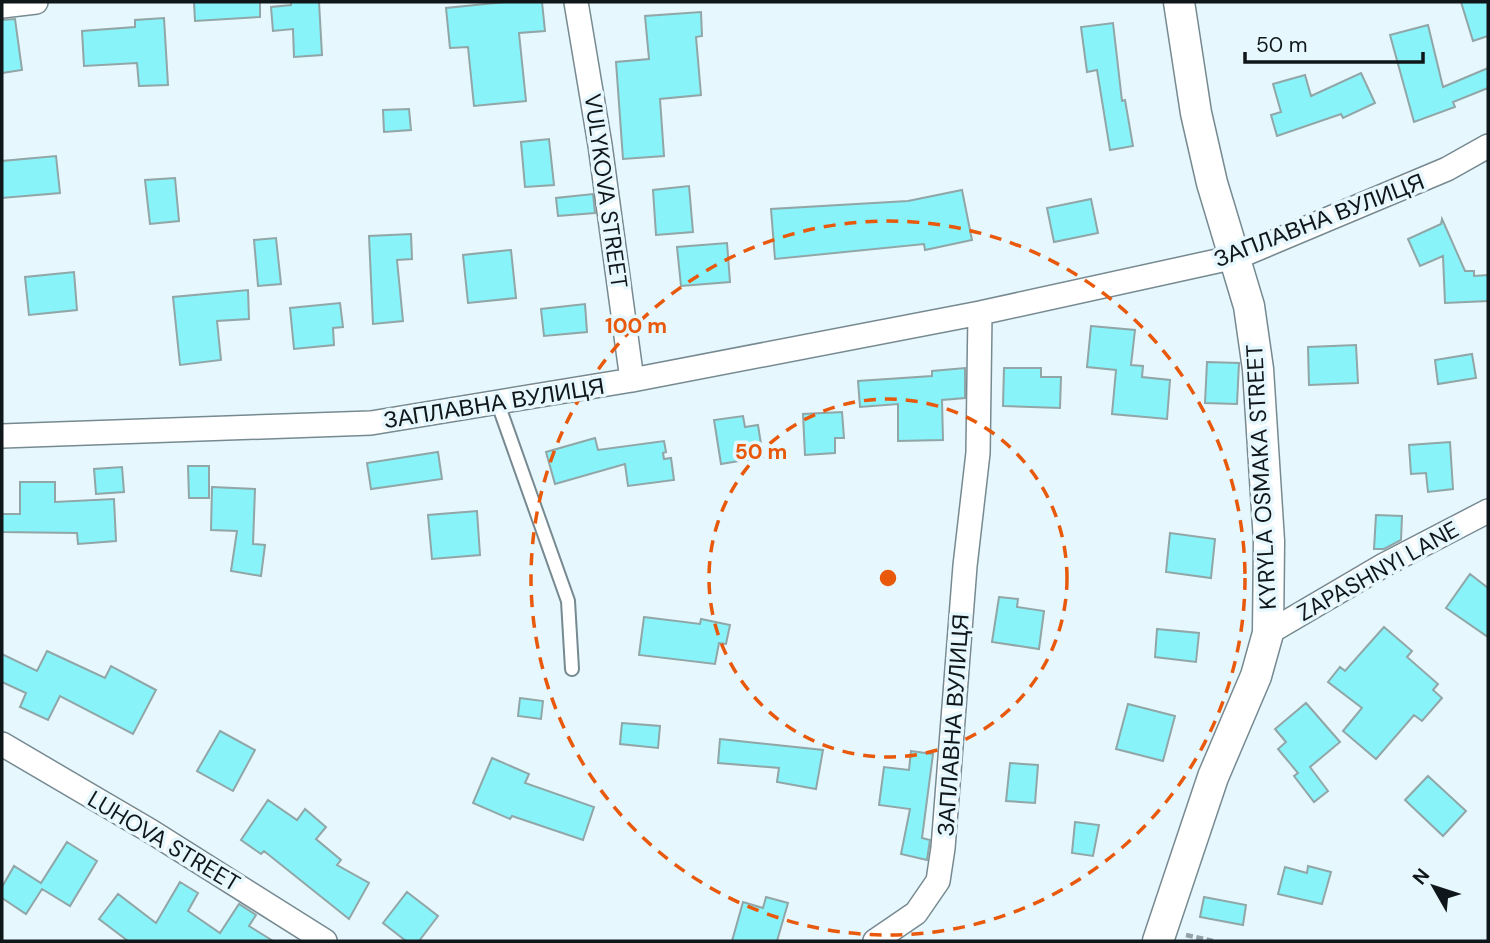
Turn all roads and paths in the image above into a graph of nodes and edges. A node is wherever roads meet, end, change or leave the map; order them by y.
1 (36, 2) edge
2 (576, 2) edge
3 (1180, 2) edge
4 (2, 6) edge
5 (1488, 146) edge
6 (1237, 257) junction
7 (980, 313) junction
8 (632, 380) junction
9 (497, 401) junction
10 (2, 436) edge
11 (1488, 510) edge
12 (1268, 633) junction
13 (572, 669) dead end
14 (2, 744) edge
15 (326, 941) edge
16 (875, 941) edge
17 (1158, 941) edge

1 - 4 street
2 - 8 street, VULYKOVA STREET
3 - 6 street, KYRYLA OSMAKA STREET
5 - 6 street, ЗАПЛАВНА ВУЛИЦЯ
6 - 7 street, ЗАПЛАВНА ВУЛИЦЯ
6 - 12 street, KYRYLA OSMAKA STREET
7 - 8 street, ЗАПЛАВНА ВУЛИЦЯ
7 - 16 street, ЗАПЛАВНА ВУЛИЦЯ
8 - 9 street, ЗАПЛАВНА ВУЛИЦЯ
9 - 10 street, ЗАПЛАВНА ВУЛИЦЯ
9 - 13 lane
11 - 12 street, ZAPASHNYI LANE
12 - 17 street, KYRYLA OSMAKA STREET
14 - 15 street, LUHOVA STREET

